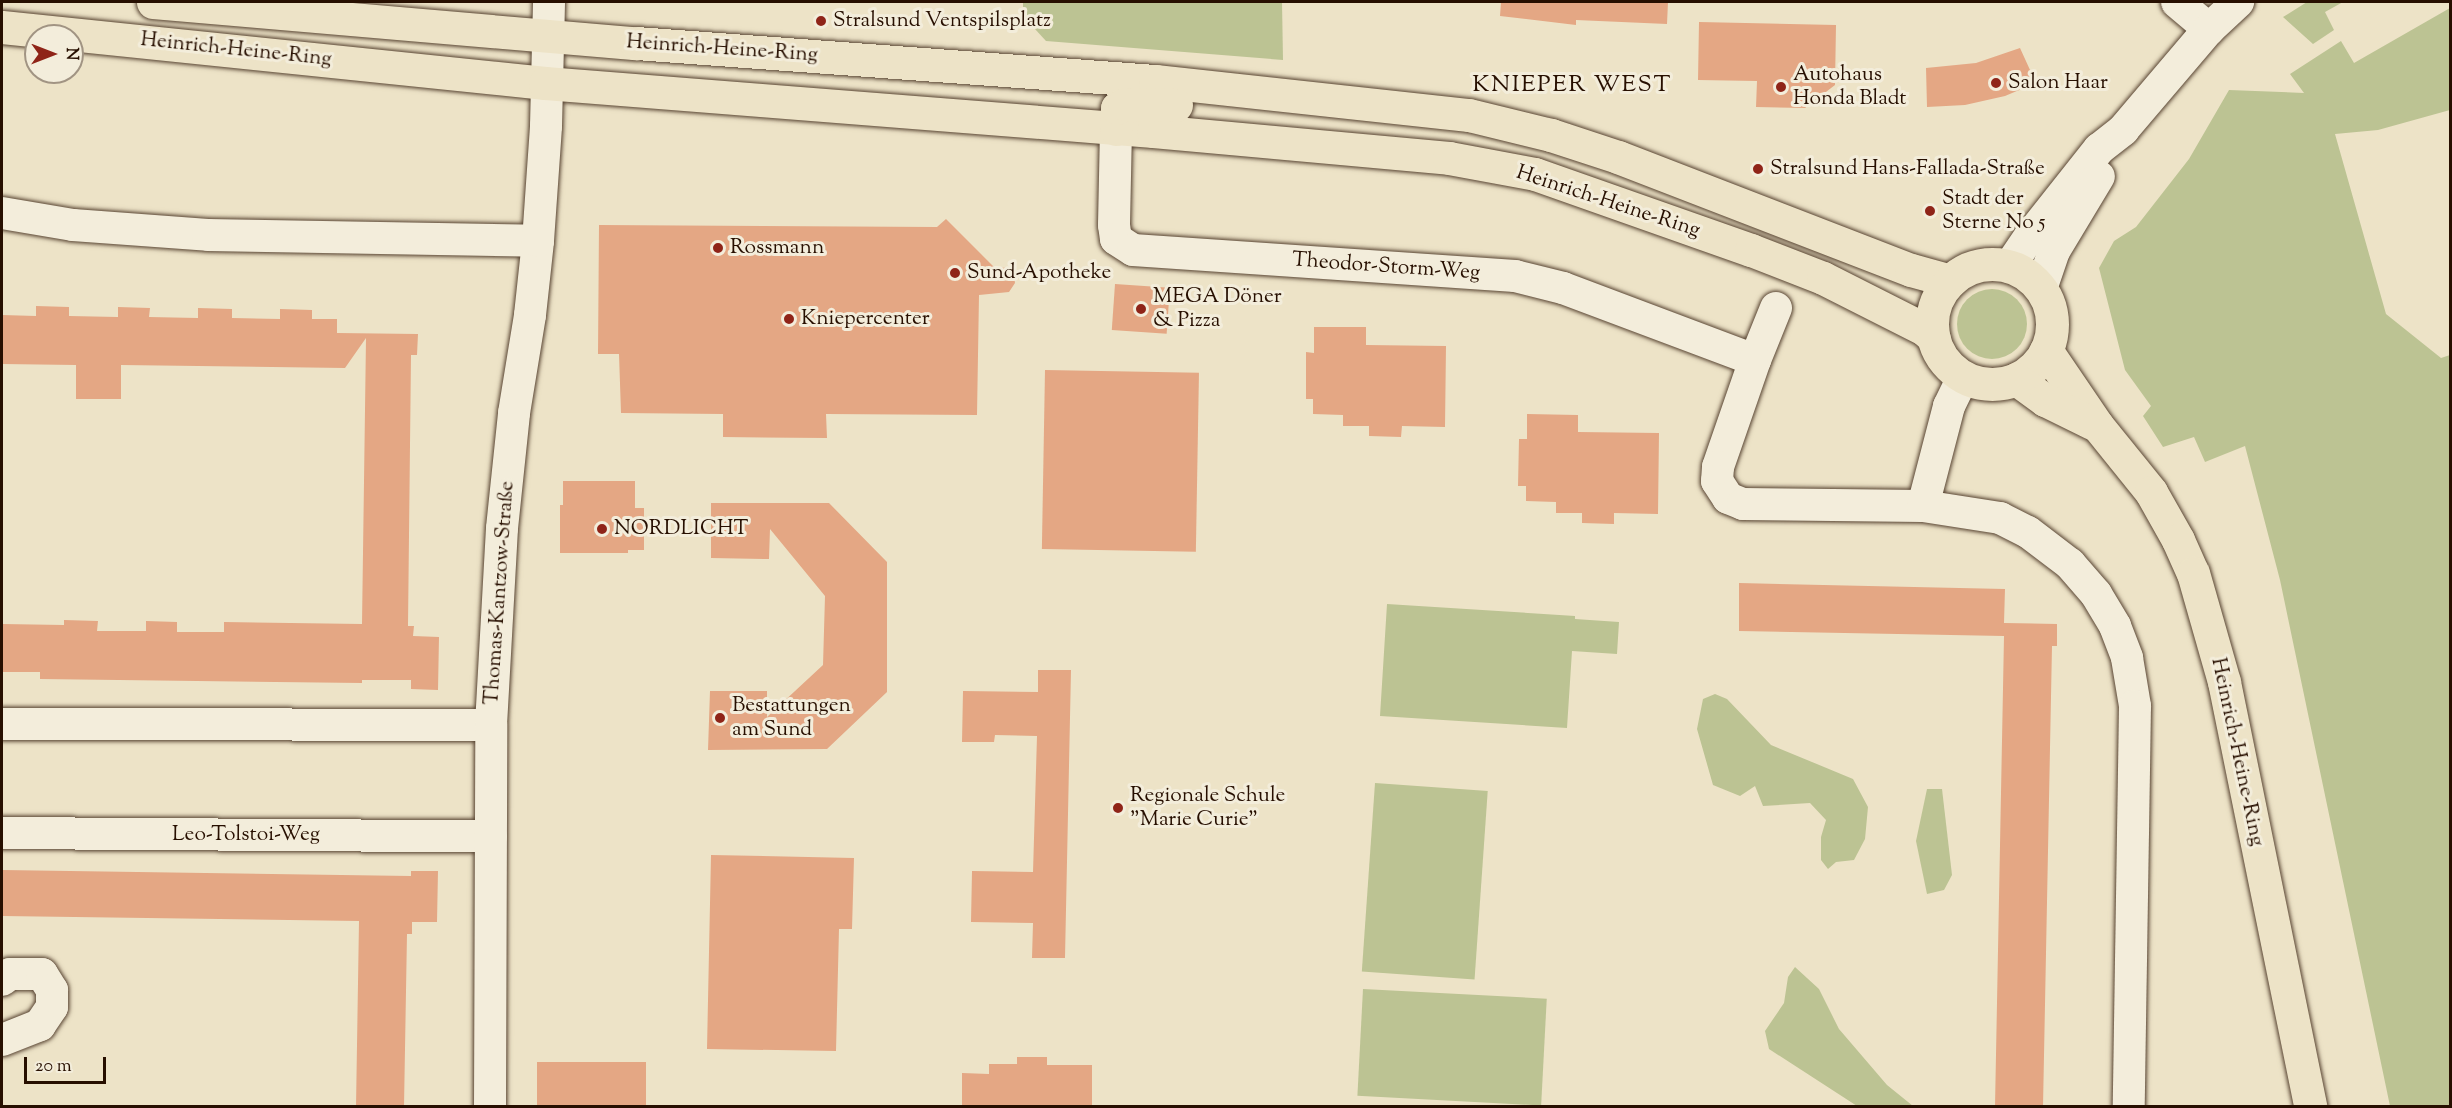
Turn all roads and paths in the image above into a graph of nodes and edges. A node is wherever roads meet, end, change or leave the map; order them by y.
1 (153, 2) edge
2 (549, 2) edge
3 (2177, 2) edge
4 (2238, 2) edge
5 (2, 27) edge
6 (2209, 29) junction
7 (547, 36) junction
8 (545, 83) junction
9 (1291, 95) junction
10 (1336, 99) junction
11 (1116, 129) junction
12 (2124, 130) junction
13 (1153, 131) junction
14 (2, 213) edge
15 (538, 241) junction
16 (2009, 267) junction
17 (1951, 281) junction
18 (2041, 289) junction
19 (1776, 308) dead end
20 (1934, 338) junction
21 (2046, 350) junction
22 (1755, 360) junction
23 (1963, 377) junction
24 (2016, 379) junction
25 (2097, 425) junction
26 (1923, 506) junction
27 (2, 724) edge
28 (491, 724) junction
29 (2, 833) edge
30 (491, 836) junction
31 (2, 980) edge
32 (2, 1040) edge
33 (490, 1107) edge
34 (2129, 1107) edge
35 (2310, 1107) edge

1 - 7 main road, Heinrich-Heine-Ring
2 - 7 street, Thomas-Kantzow-Straße
3 - 6 street
4 - 6 street
5 - 8 main road, Heinrich-Heine-Ring
6 - 12 street
7 - 8 street, Thomas-Kantzow-Straße
7 - 9 main road, Heinrich-Heine-Ring
8 - 11 main road, Heinrich-Heine-Ring
8 - 15 street, Thomas-Kantzow-Straße
9 - 10 main road, Heinrich-Heine-Ring
9 - 11 main road, Heinrich-Heine-Ring
10 - 13 main road, Heinrich-Heine-Ring
10 - 17 main road, Heinrich-Heine-Ring
11 - 13 main road, Heinrich-Heine-Ring
11 - 22 street, Theodor-Storm-Weg
12 - 16 street
12 - 18 street
13 - 20 main road, Heinrich-Heine-Ring
14 - 15 street
15 - 28 street, Thomas-Kantzow-Straße
16 - 17 main road
16 - 18 main road
17 - 20 main road
18 - 21 main road
19 - 22 street
20 - 23 main road
21 - 24 main road
21 - 25 main road, Heinrich-Heine-Ring
22 - 26 street
23 - 24 main road
23 - 26 street
24 - 25 main road, Heinrich-Heine-Ring
25 - 35 main road, Heinrich-Heine-Ring
26 - 34 street
27 - 28 street
28 - 30 street, Thomas-Kantzow-Straße
29 - 30 street, Leo-Tolstoi-Weg
30 - 33 street, Thomas-Kantzow-Straße
31 - 32 street

